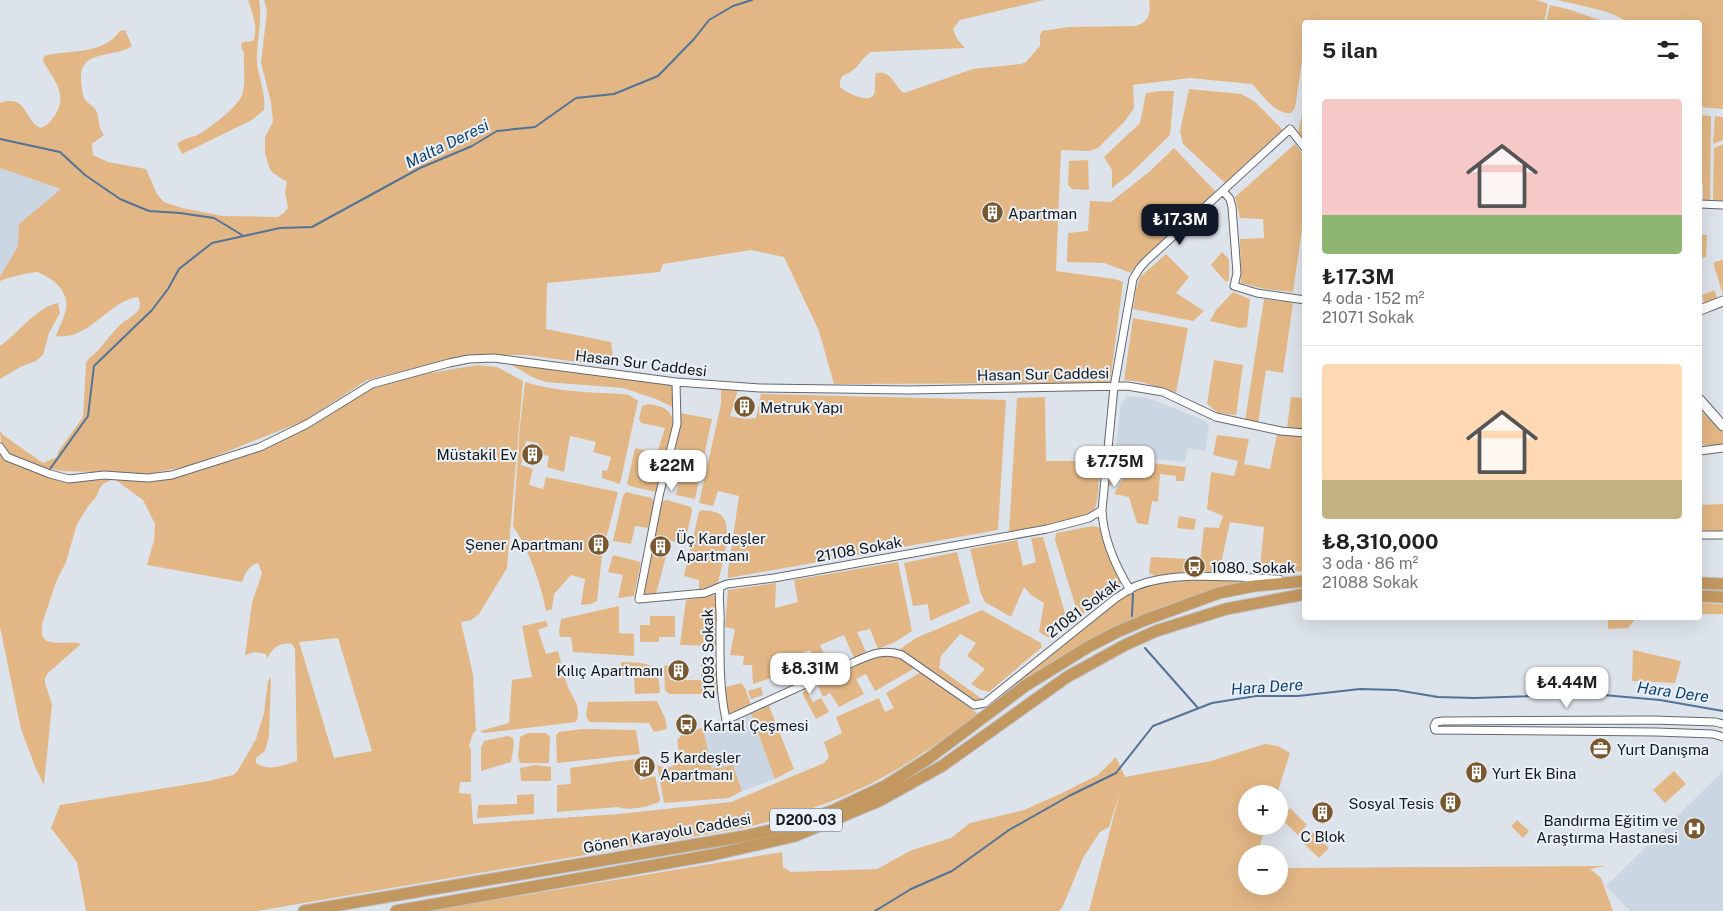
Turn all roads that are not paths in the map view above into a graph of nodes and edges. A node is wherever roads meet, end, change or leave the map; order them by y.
1 (1302, 144) edge
2 (1223, 191) junction
3 (1702, 204) edge
4 (1723, 205) edge
5 (1302, 300) edge
6 (1723, 302) edge
7 (1702, 309) edge
8 (676, 382) junction
9 (1114, 387) junction
10 (1702, 402) edge
11 (1723, 426) edge
12 (1302, 433) edge
13 (0, 447) edge
14 (1723, 448) edge
15 (1702, 450) edge
16 (1102, 510) junction
17 (1084, 520) junction
18 (1103, 524) junction
19 (1702, 535) edge
20 (1723, 535) edge
21 (1302, 580) edge
22 (1302, 580) edge
23 (1702, 583) edge
24 (1723, 584) edge
25 (720, 588) junction
26 (1130, 590) junction
27 (1302, 595) edge
28 (1702, 596) edge
29 (1723, 597) edge
30 (894, 652) joint
31 (1723, 724) edge
32 (1723, 737) edge
33 (304, 911) edge
34 (396, 911) edge

1 - 2 street
2 - 5 street
2 - 9 street
3 - 4 street
6 - 7 street
8 - 9 street, Hasan Sur Caddesi
8 - 13 street, Hasan Sur Caddesi
8 - 25 street, 21108 Sokak
9 - 12 street, Hasan Sur Caddesi
9 - 16 street
10 - 11 street
14 - 15 street
16 - 17 street, 21108 Sokak
16 - 18 street
17 - 18 street, 21108 Sokak
17 - 25 street, 21108 Sokak
18 - 26 street
19 - 20 street
21 - 26 street, 21081 Sokak
22 - 33 highway, Gönen Karayolu Caddesi / D200-03
23 - 24 highway
25 - 30 street, 21093 Sokak
26 - 30 street, 21081 Sokak
27 - 34 highway, Gönen Karayolu Caddesi / D200-03
28 - 29 highway
31 - 32 street

